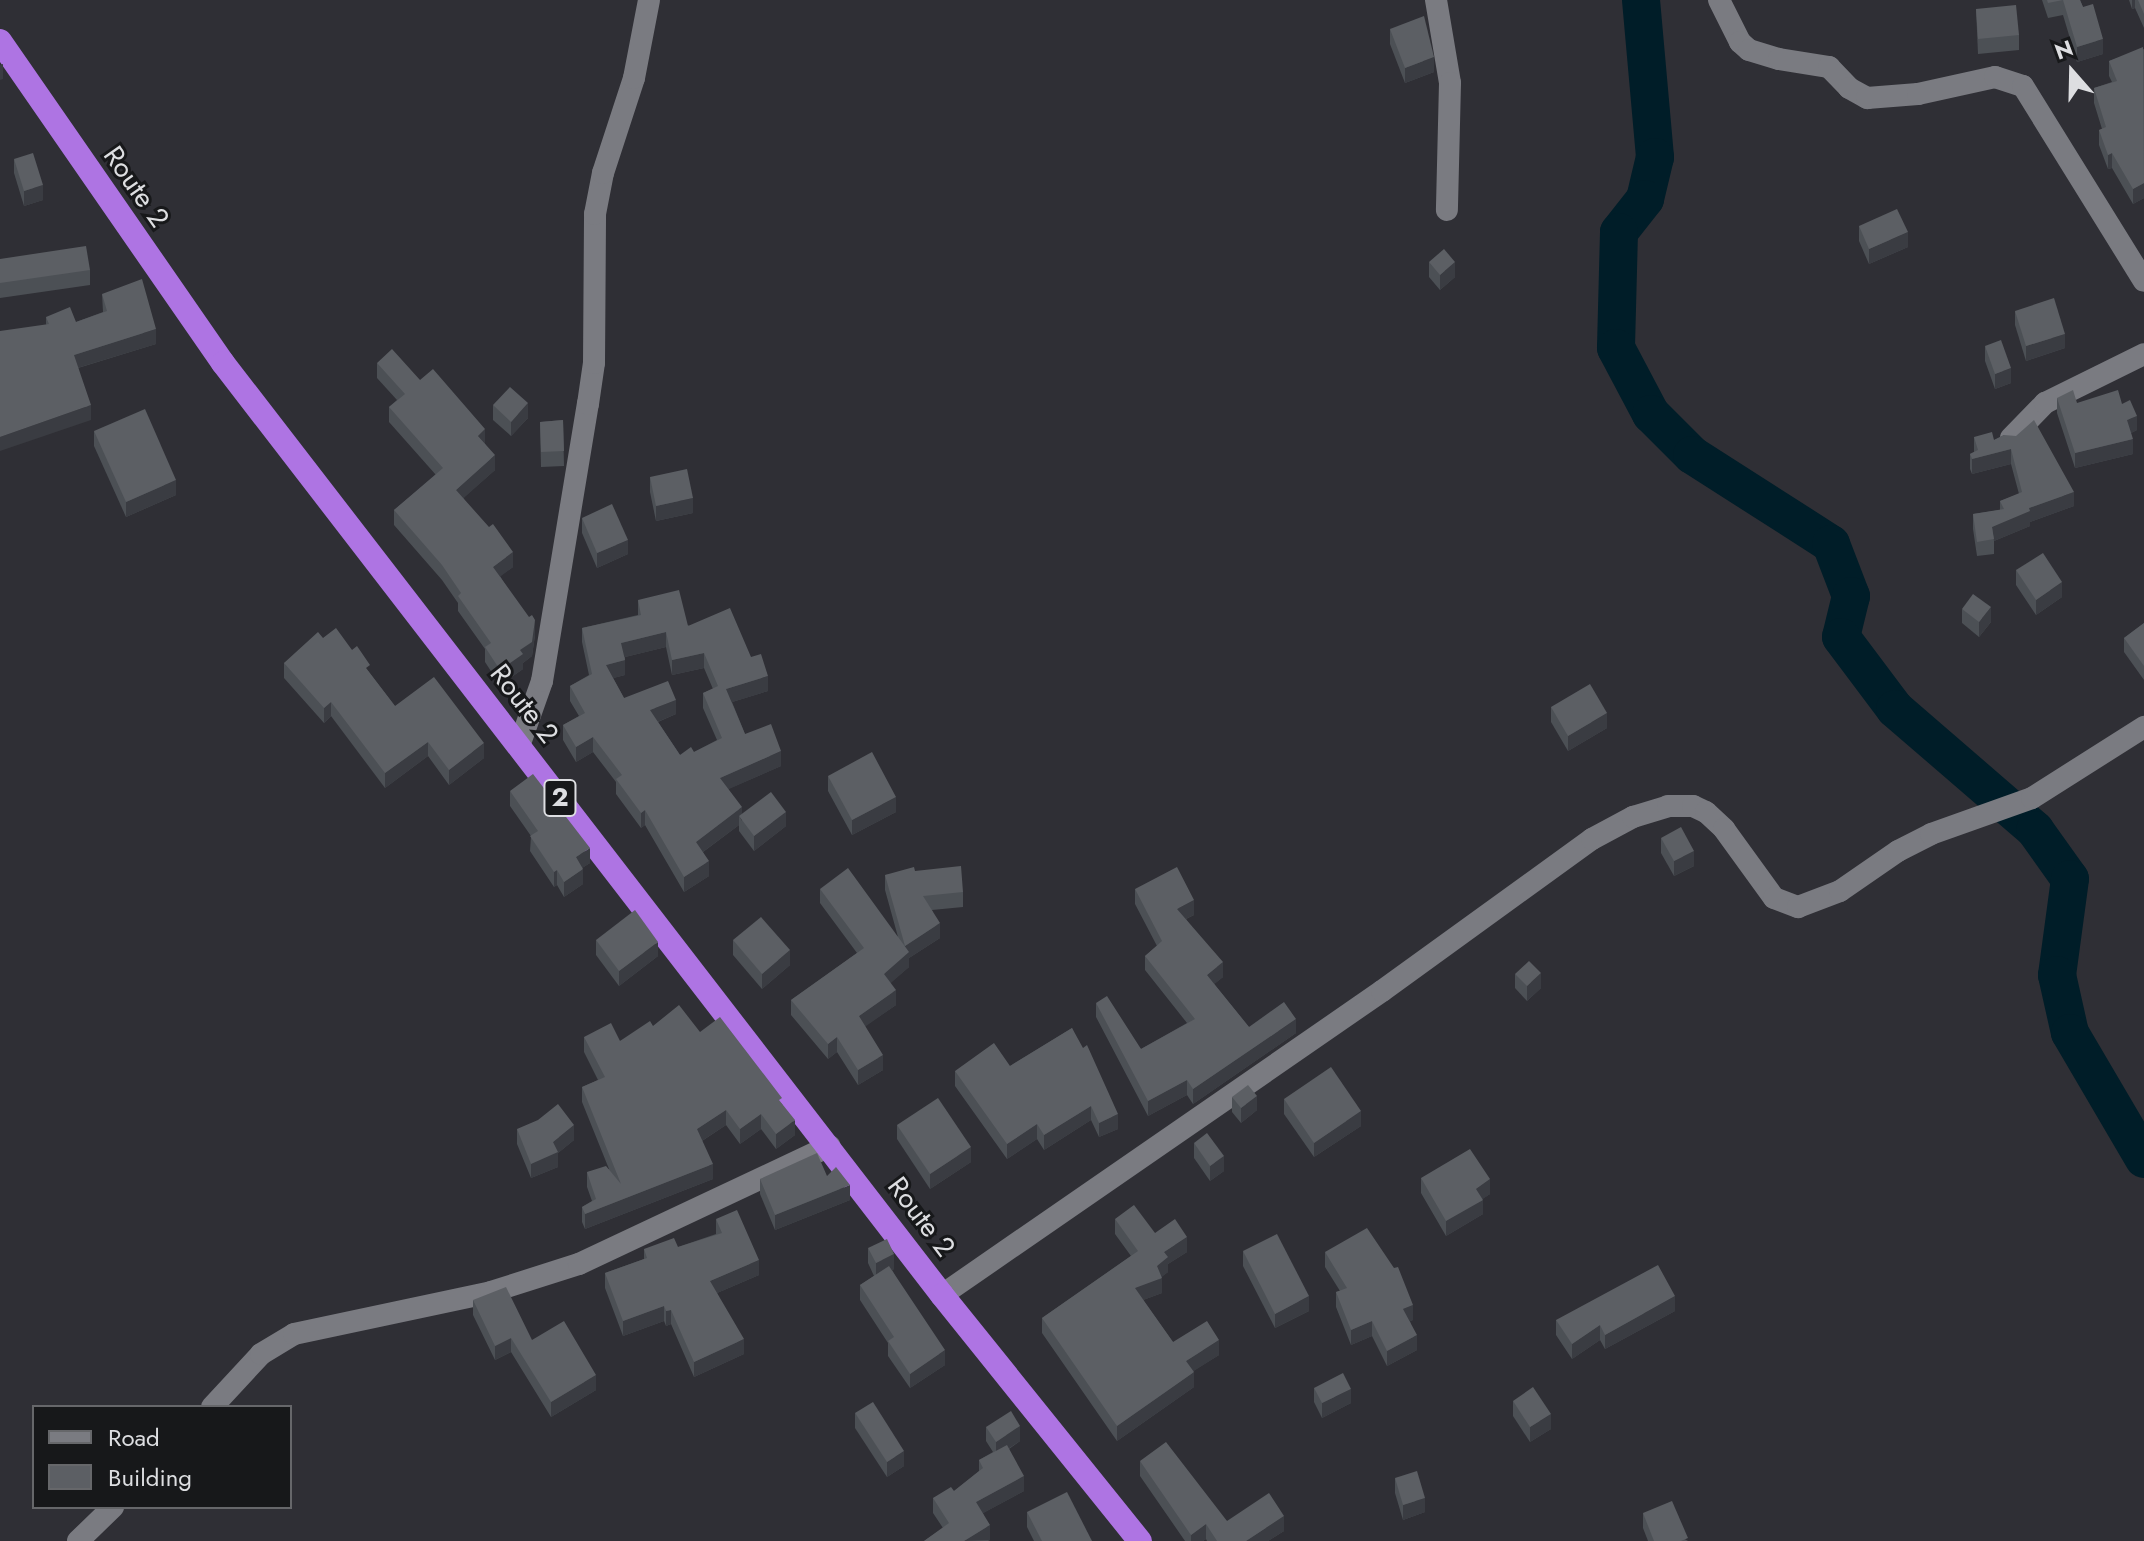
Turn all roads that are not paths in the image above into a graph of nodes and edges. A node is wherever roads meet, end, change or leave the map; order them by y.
1 (649, 0) edge
2 (1436, 0) edge
3 (1719, 0) edge
4 (0, 41) edge
5 (1447, 210) dead end
6 (2144, 281) edge
7 (2144, 354) edge
8 (2011, 438) edge
9 (2144, 727) edge
10 (519, 746) junction
11 (830, 1146) junction
12 (942, 1295) junction
13 (214, 1405) edge
14 (111, 1509) edge
15 (78, 1541) edge
16 (1140, 1541) edge

1 - 10 street
2 - 5 street
3 - 6 street
4 - 10 highway, Route 2 / 2
7 - 8 street
9 - 12 street
10 - 11 highway, Route 2 / 2
11 - 12 highway, Route 2 / 2
11 - 13 street
12 - 16 highway, Route 2 / 2
14 - 15 street

